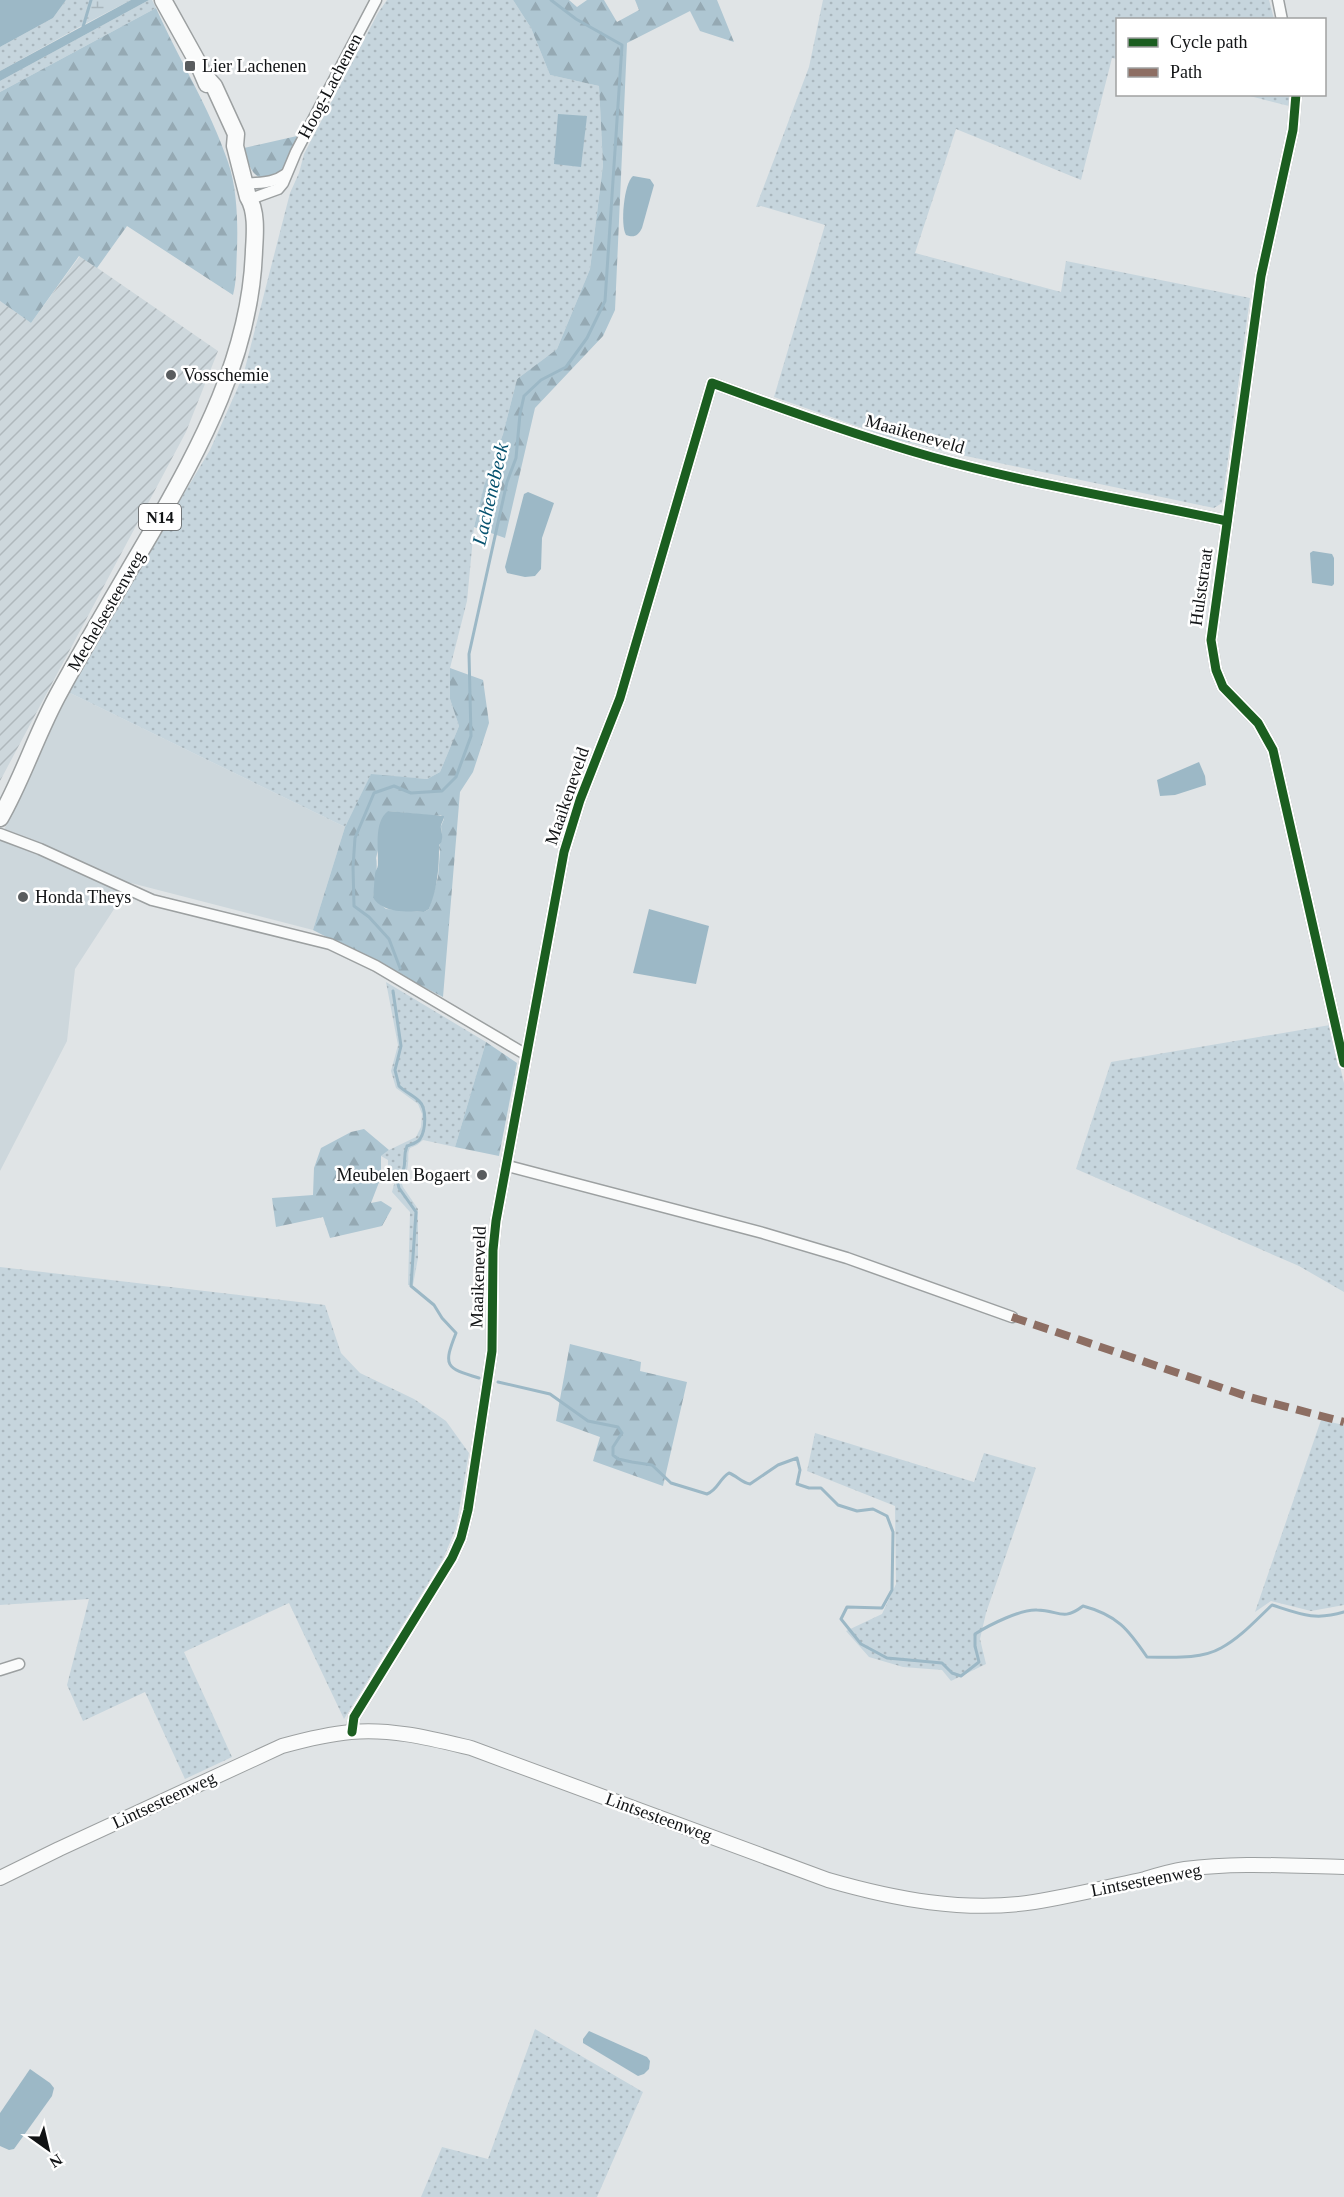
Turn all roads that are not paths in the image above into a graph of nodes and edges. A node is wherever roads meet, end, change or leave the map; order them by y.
1 (164, 0) edge
2 (376, 0) edge
3 (1278, 0) edge
4 (1282, 18) edge
5 (1296, 96) edge
6 (246, 190) junction
7 (1227, 521) junction
8 (0, 806) edge
9 (0, 818) edge
10 (0, 834) edge
11 (525, 1054) junction
12 (1344, 1063) edge
13 (508, 1166) junction
14 (1012, 1317) dead end
15 (19, 1664) dead end
16 (0, 1670) edge
17 (352, 1732) junction
18 (1344, 1867) edge
19 (0, 1878) edge

1 - 6 main road, Mechelsesteenweg / N14
2 - 6 street, Hoog-Lachenen
3 - 4 street
5 - 7 street, Hulststraat
6 - 8 main road, Mechelsesteenweg / N14
6 - 9 main road, Mechelsesteenweg / N14
7 - 11 street, Maaikeneveld
7 - 12 street, Hulststraat
10 - 11 street
11 - 13 street, Maaikeneveld
13 - 14 street
13 - 17 street, Maaikeneveld
15 - 16 street
17 - 18 street, Lintsesteenweg
17 - 19 street, Lintsesteenweg

